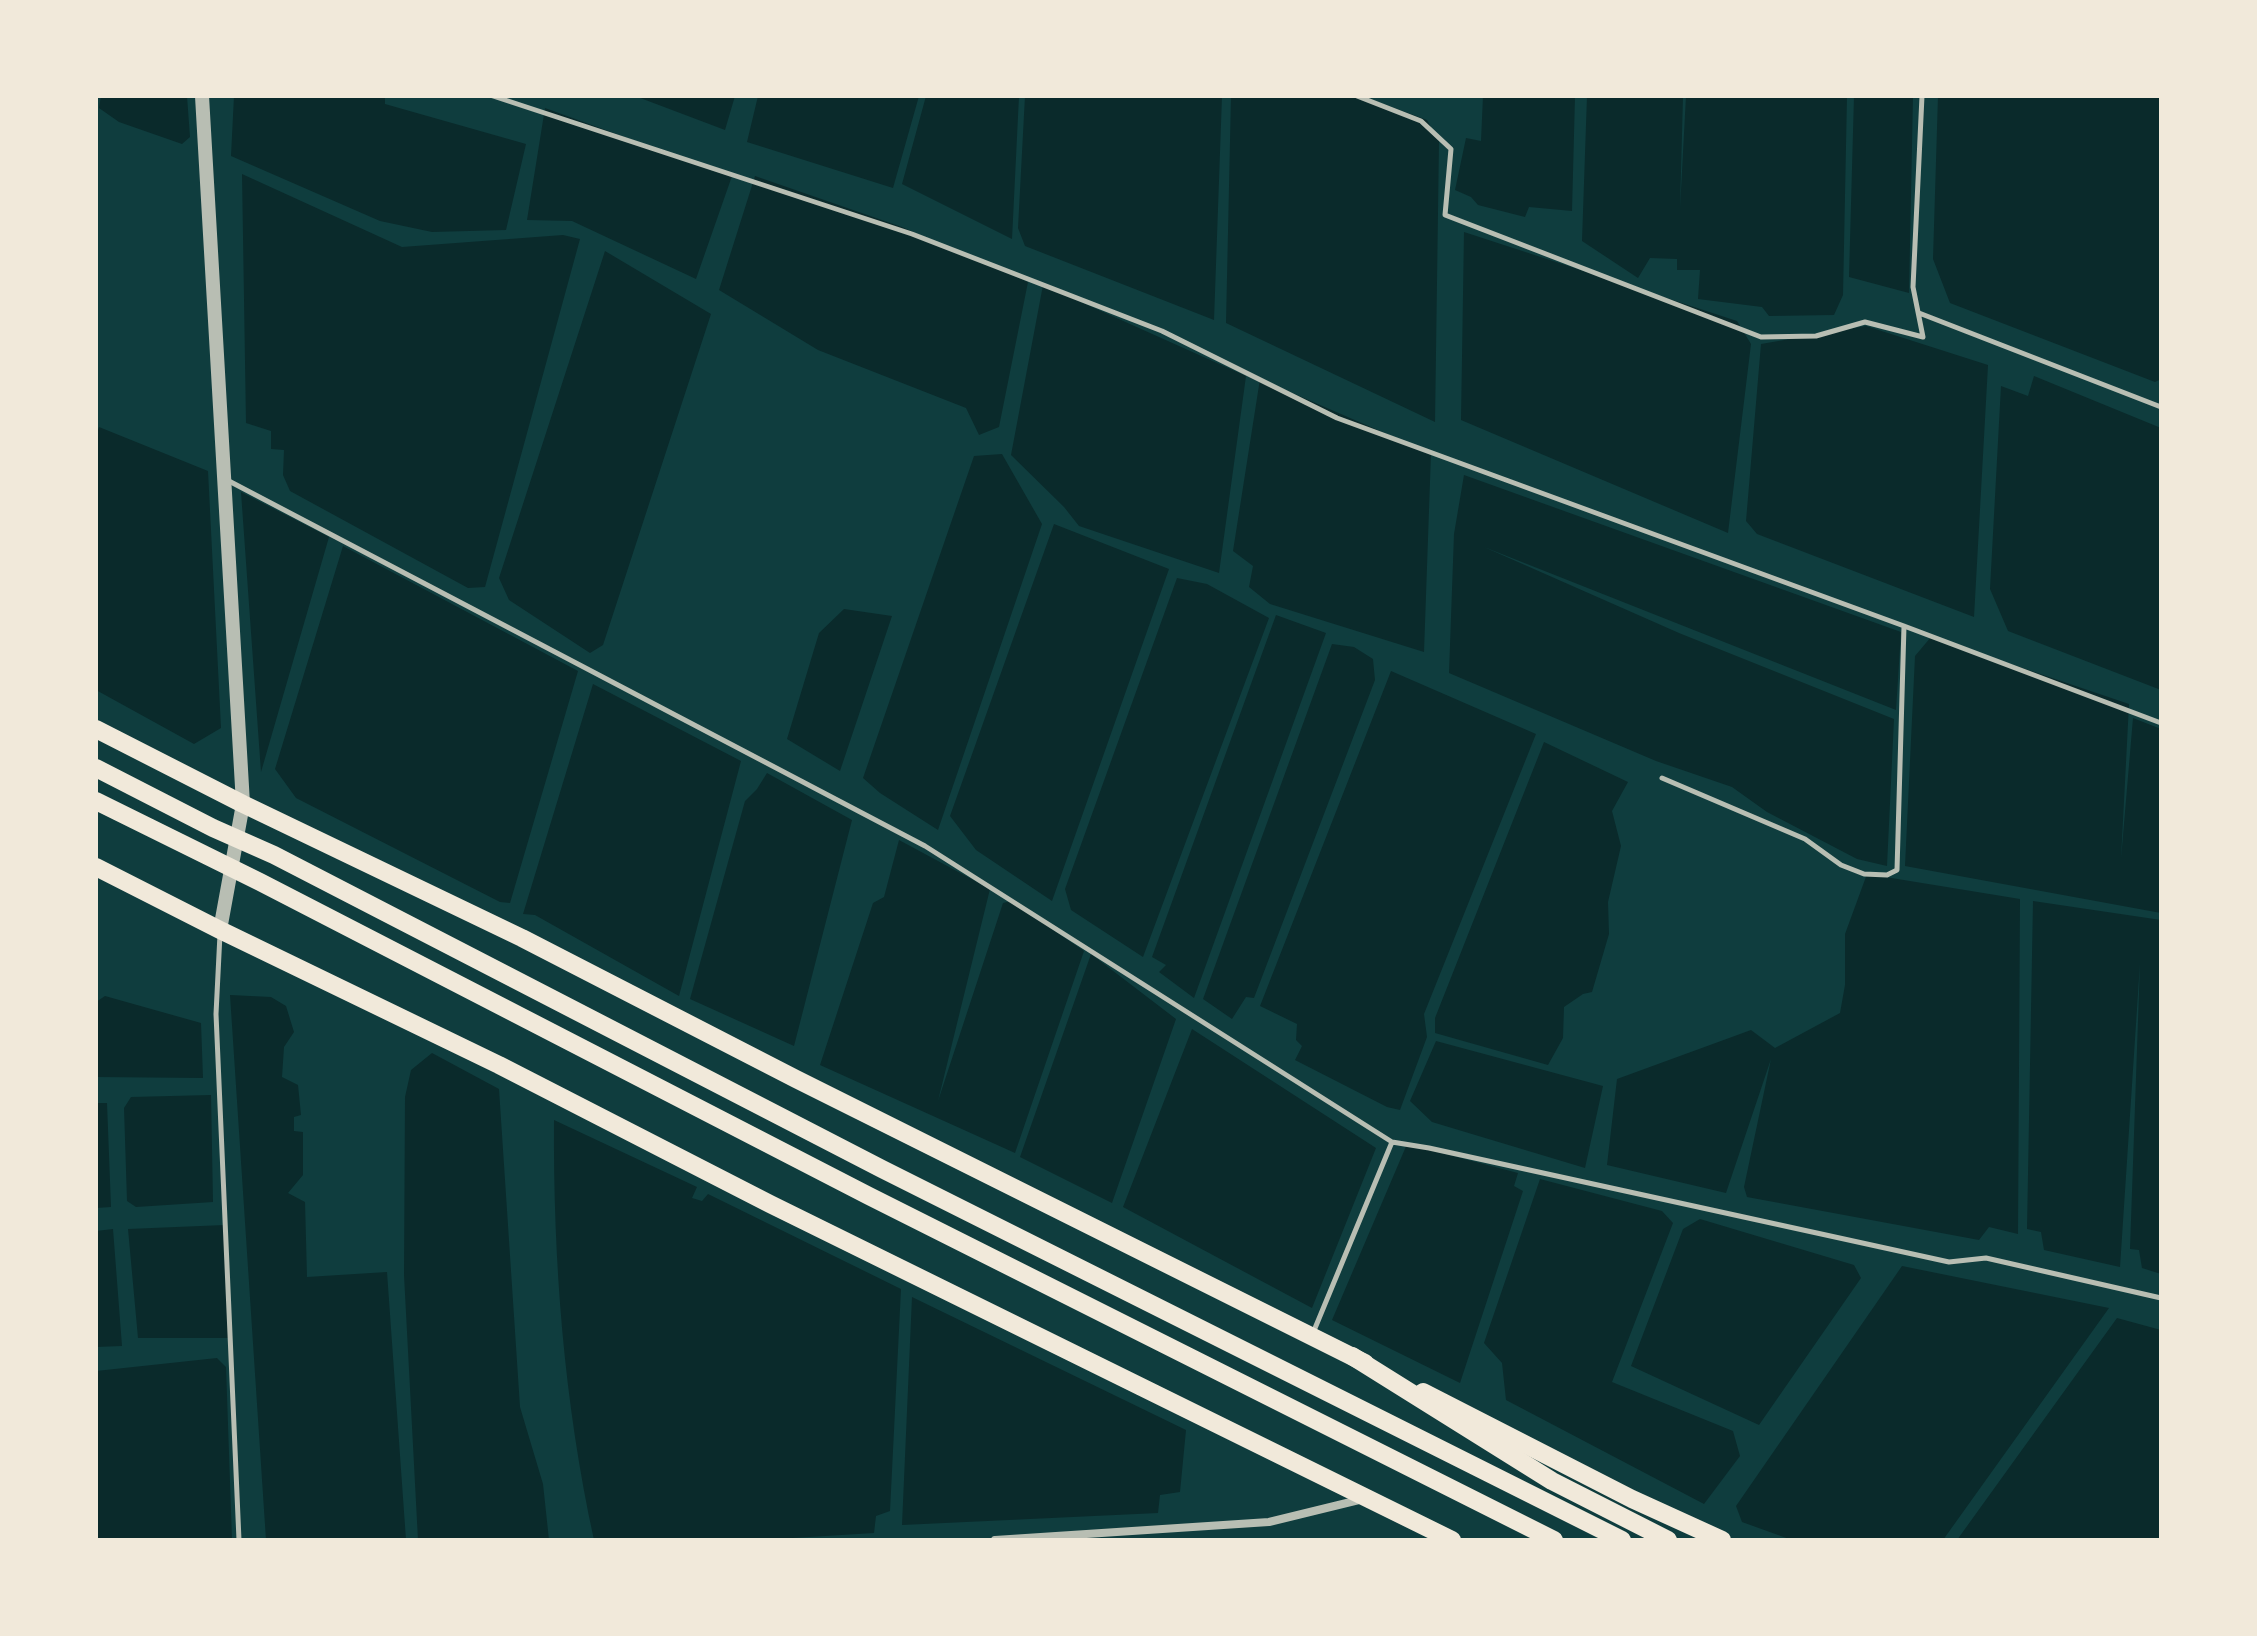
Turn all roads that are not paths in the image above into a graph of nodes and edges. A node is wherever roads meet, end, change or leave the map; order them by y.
1 (202, 96) edge
2 (493, 96) edge
3 (1357, 96) edge
4 (1922, 96) edge
5 (1918, 313) junction
6 (2161, 407) edge
7 (224, 479) junction
8 (1904, 626) junction
9 (2161, 723) edge
10 (96, 729) edge
11 (96, 768) edge
12 (1662, 778) dead end
13 (96, 801) edge
14 (243, 804) junction
15 (96, 867) edge
16 (220, 930) junction
17 (1392, 1142) junction
18 (2161, 1298) edge
19 (1311, 1337) junction
20 (1352, 1356) junction
21 (1368, 1498) junction
22 (239, 1540) edge
23 (995, 1540) edge
24 (1452, 1540) edge
25 (1554, 1540) edge
26 (1622, 1540) edge
27 (1668, 1540) edge
28 (1722, 1540) edge

1 - 7 street
2 - 8 lane
3 - 5 lane
4 - 5 lane
5 - 6 lane
7 - 14 street
7 - 17 lane
8 - 9 lane
8 - 12 lane
10 - 14 main road
11 - 26 main road
13 - 25 main road
14 - 16 street
14 - 19 main road
15 - 16 main road
16 - 21 main road
16 - 22 lane
17 - 18 lane
17 - 19 lane
19 - 20 main road
20 - 27 main road
20 - 28 main road
21 - 23 street
21 - 24 main road

